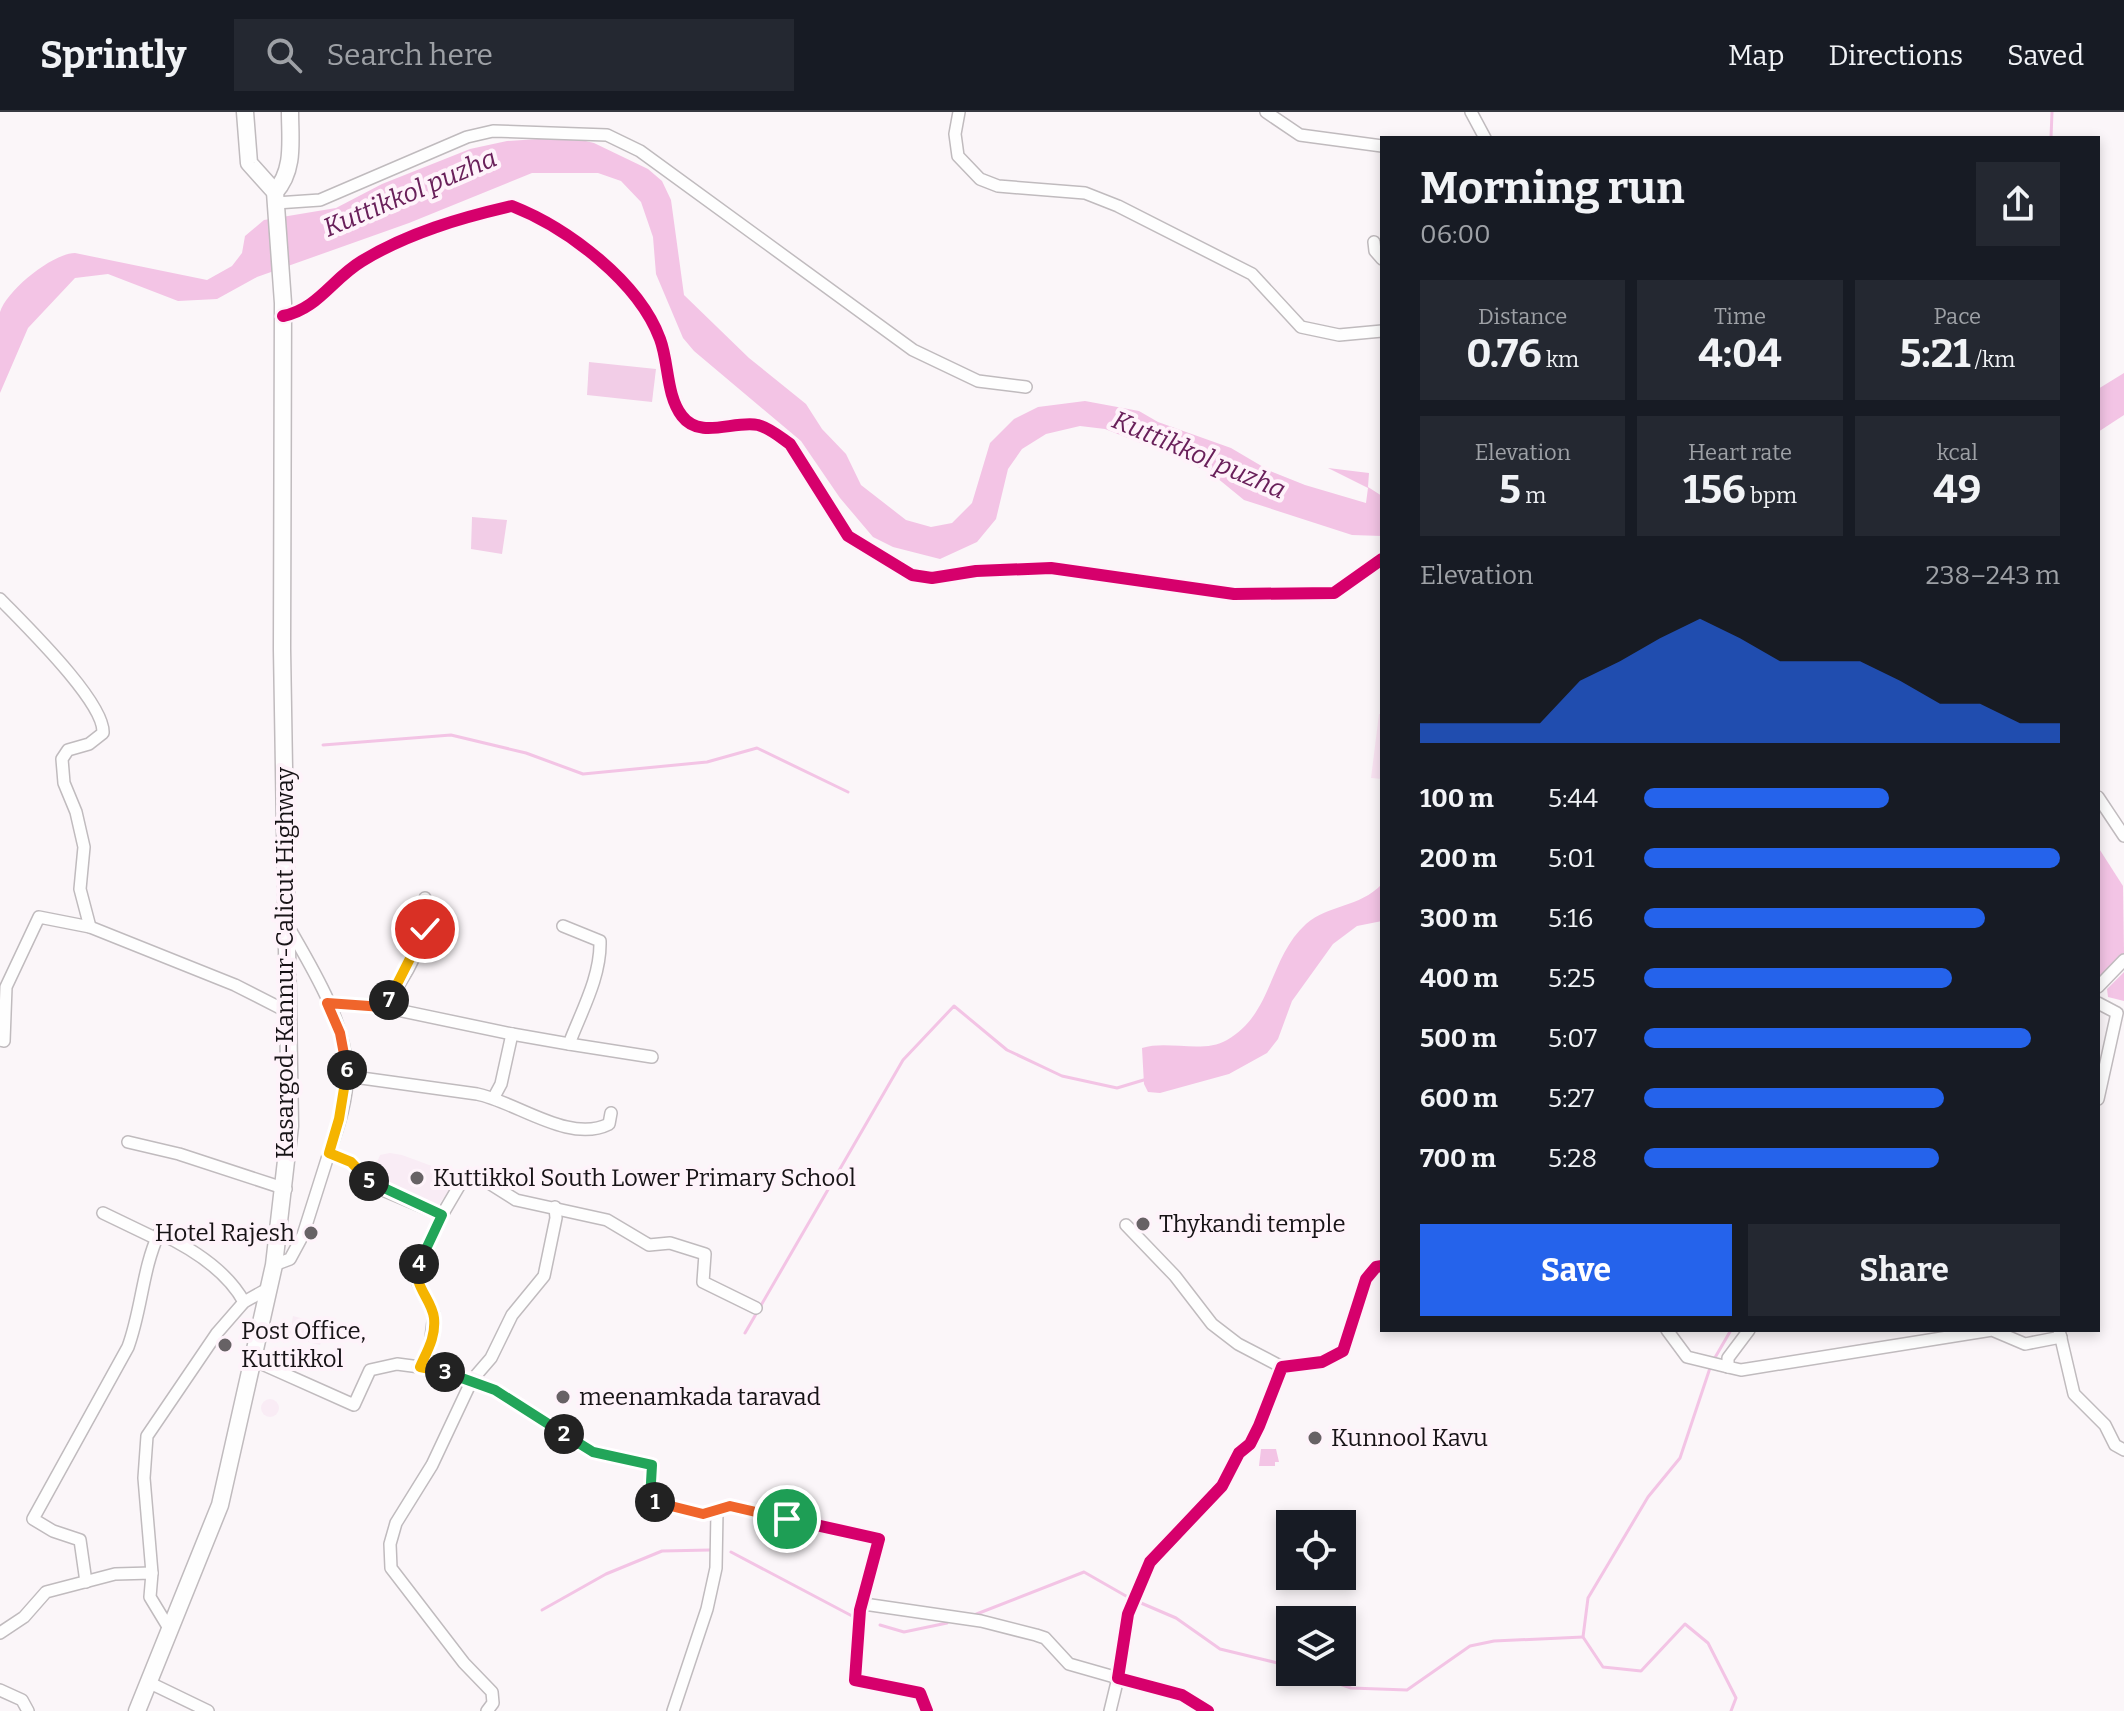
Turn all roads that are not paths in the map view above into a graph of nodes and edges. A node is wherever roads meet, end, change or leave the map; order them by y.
1 (245, 112) edge
2 (290, 112) edge
3 (959, 112) edge
4 (1266, 112) edge
5 (1471, 112) edge
6 (1484, 136) edge
7 (1380, 146) edge
8 (276, 202) junction
9 (1374, 242) dead end
10 (1380, 257) edge
11 (283, 309) junction
12 (1380, 331) edge
13 (1026, 387) dead end
14 (1380, 561) edge
15 (0, 599) edge
16 (2100, 800) edge
17 (2124, 836) edge
18 (425, 898) dead end
19 (287, 926) junction
20 (563, 926) dead end
21 (90, 927) junction
22 (2124, 960) edge
23 (2100, 985) edge
24 (327, 1003) junction
25 (2100, 1004) edge
26 (383, 1007) junction
27 (290, 1013) junction
28 (512, 1034) junction
29 (0, 1040) edge
30 (569, 1044) junction
31 (652, 1057) dead end
32 (347, 1076) junction
33 (2100, 1090) edge
34 (494, 1097) junction
35 (611, 1113) dead end
36 (128, 1142) dead end
37 (329, 1153) junction
38 (286, 1189) junction
39 (555, 1207) junction
40 (103, 1213) dead end
41 (442, 1215) junction
42 (1126, 1225) dead end
43 (157, 1239) junction
44 (274, 1265) junction
45 (1380, 1266) edge
46 (269, 1288) junction
47 (244, 1302) junction
48 (756, 1308) dead end
49 (1668, 1332) edge
50 (1748, 1332) edge
51 (1979, 1332) edge
52 (1997, 1332) edge
53 (2060, 1334) edge
54 (253, 1360) junction
55 (1725, 1365) junction
56 (420, 1367) junction
57 (1282, 1367) junction
58 (472, 1380) junction
59 (2124, 1450) edge
60 (717, 1511) junction
61 (152, 1573) junction
62 (86, 1582) junction
63 (864, 1604) junction
64 (170, 1630) junction
65 (0, 1633) edge
66 (1118, 1678) junction
67 (148, 1682) junction
68 (0, 1690) edge
69 (28, 1711) edge
70 (137, 1711) edge
71 (208, 1711) edge
72 (487, 1711) edge
73 (673, 1711) edge
74 (927, 1711) edge
75 (1110, 1711) edge
76 (1208, 1711) edge

1 - 8 highway
2 - 8 highway, Kasargod-Kannur-Calicut Highway
3 - 12 street
4 - 7 street
5 - 6 street
8 - 11 highway, Kasargod-Kannur-Calicut Highway
8 - 13 street
9 - 10 street
11 - 14 street
11 - 19 highway, Kasargod-Kannur-Calicut Highway
15 - 21 street
16 - 17 street
18 - 26 street
19 - 24 street
19 - 27 highway, Kasargod-Kannur-Calicut Highway
20 - 30 street
21 - 27 street
21 - 29 street
22 - 23 street
24 - 26 street
24 - 32 street
25 - 33 street
26 - 28 street
27 - 38 highway, Kasargod-Kannur-Calicut Highway
28 - 30 street
28 - 34 street
30 - 31 street
32 - 34 street
32 - 37 street
34 - 35 street
36 - 38 street
37 - 41 street
37 - 44 street
38 - 44 highway, Kasargod-Kannur-Calicut Highway
39 - 41 street
39 - 48 street
39 - 58 street
40 - 43 street
41 - 56 street
42 - 57 street
43 - 47 street
43 - 62 street
44 - 46 highway, Kasargod-Kannur-Calicut Highway
45 - 57 street
46 - 47 street
46 - 54 highway, Kasargod-Kannur-Calicut Highway
47 - 61 street
49 - 55 street
50 - 55 street
51 - 55 street
52 - 53 street
53 - 59 street
54 - 56 street
54 - 64 highway, Kasargod-Kannur-Calicut Highway
56 - 58 street
57 - 66 street
58 - 60 street
58 - 72 street
60 - 63 street
60 - 73 street
61 - 62 street
61 - 64 street
62 - 65 street
63 - 66 street
63 - 74 street
64 - 67 highway, Kasargod-Kannur-Calicut Highway
66 - 75 street
66 - 76 street
67 - 70 highway, Kasargod-Kannur-Calicut Highway
67 - 71 street
68 - 69 street

